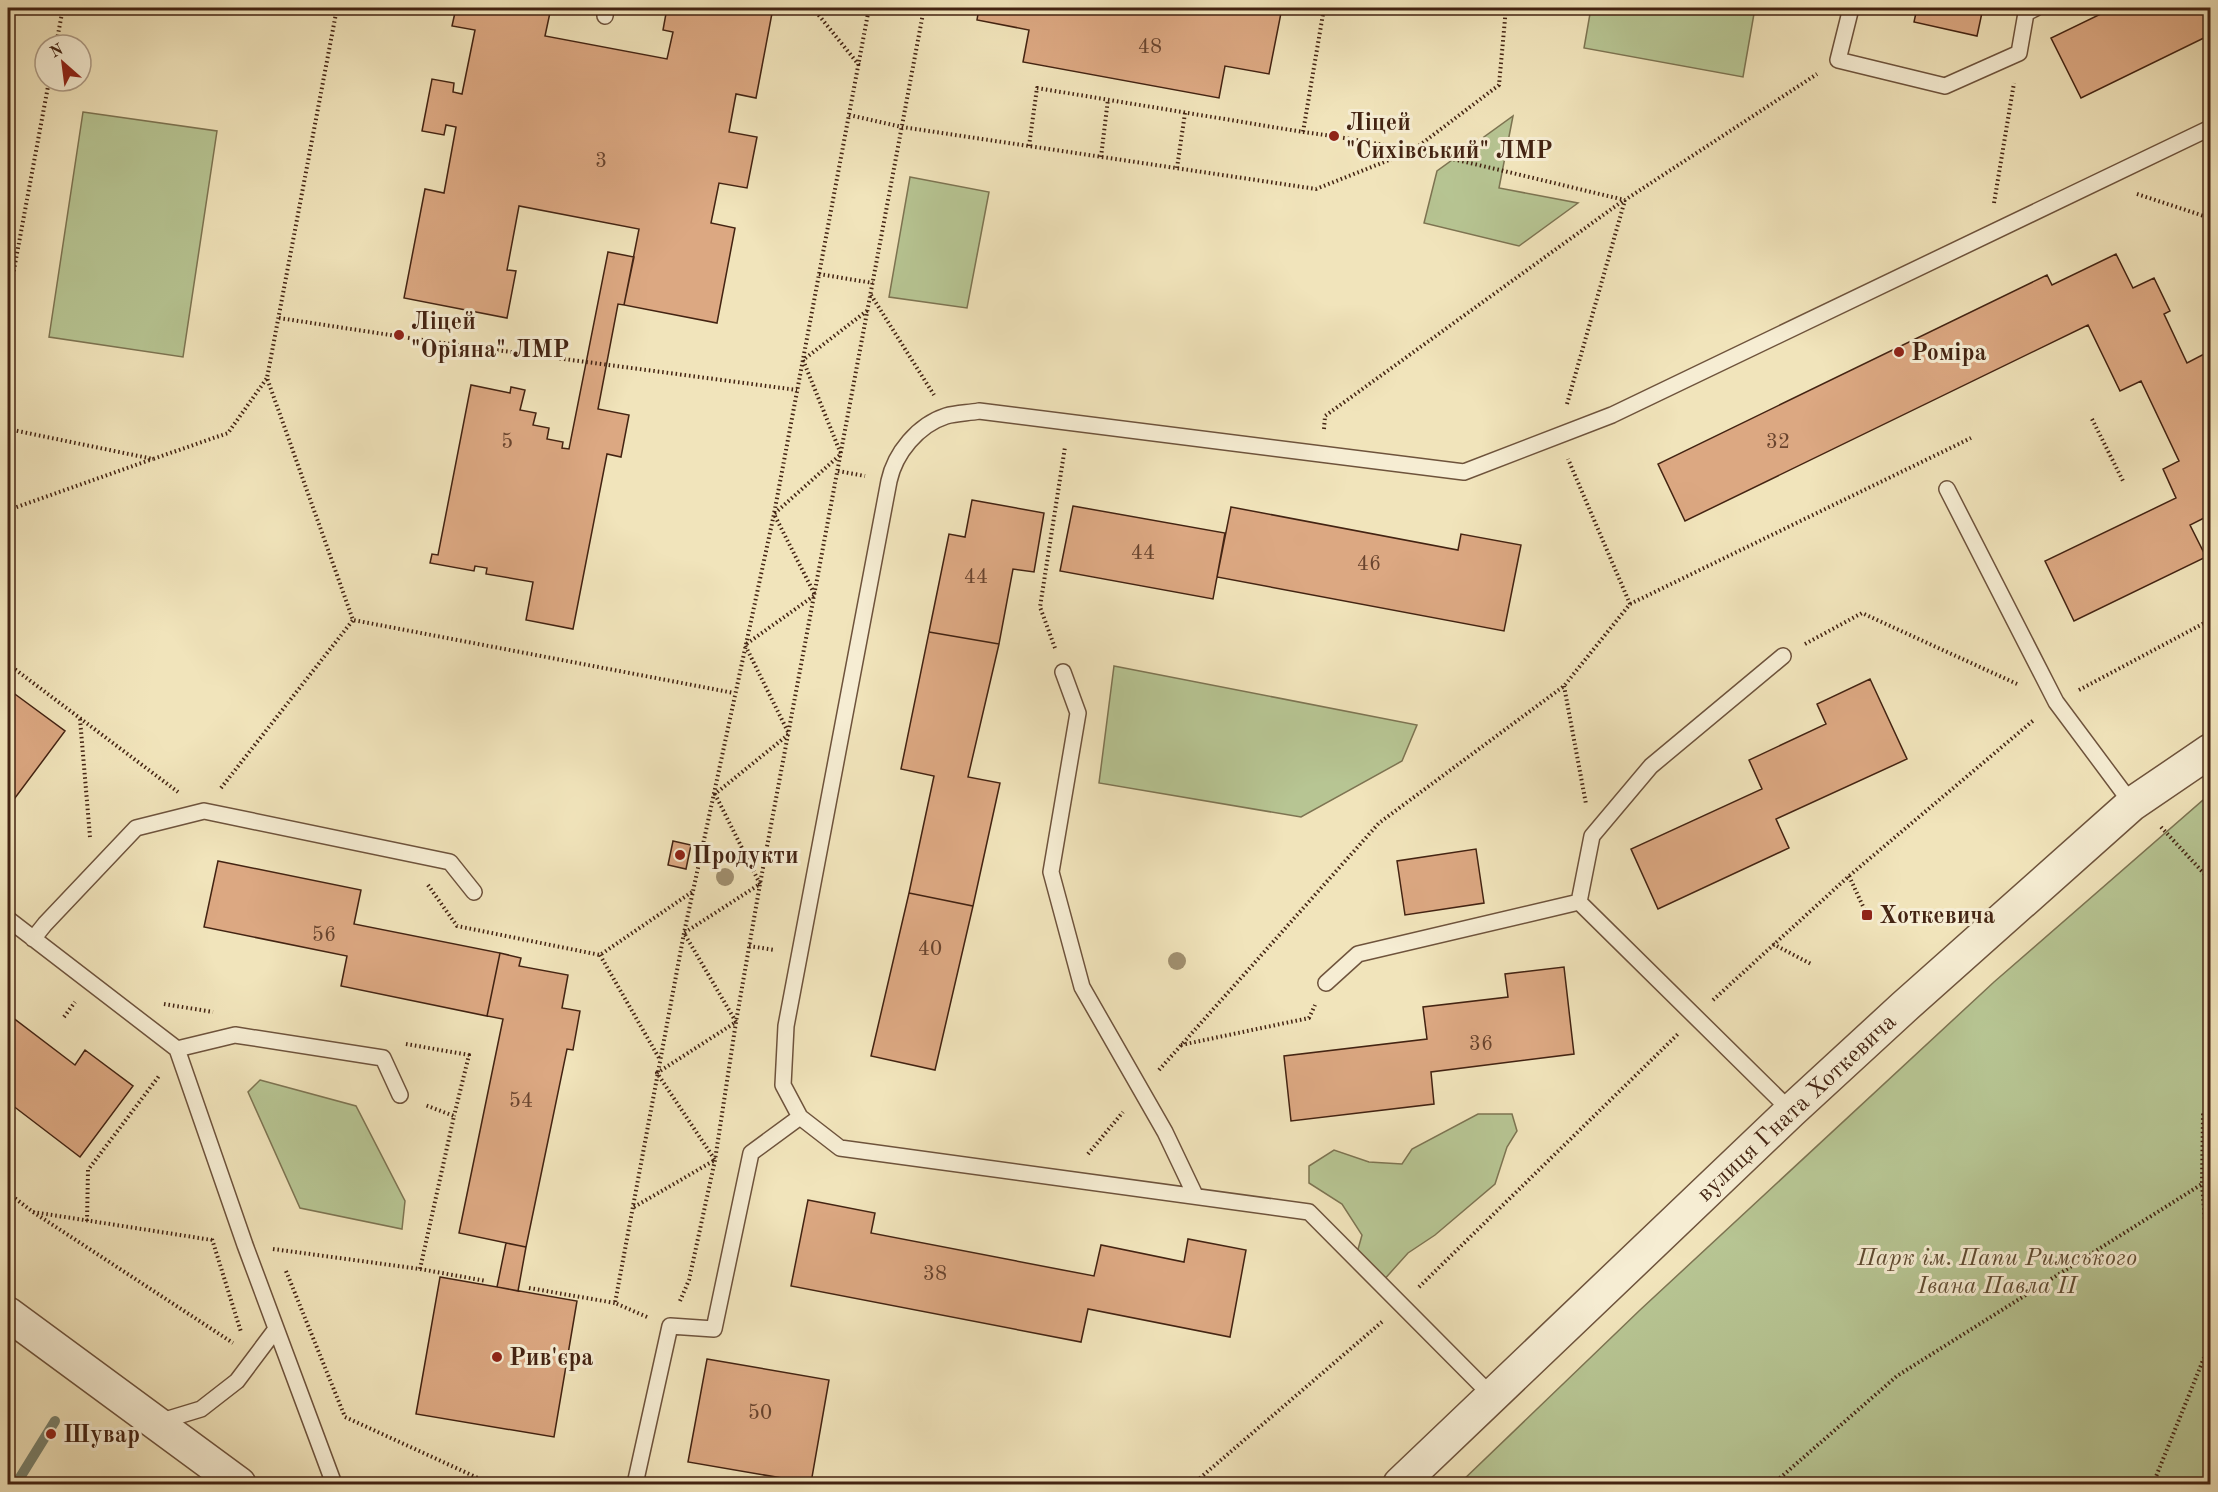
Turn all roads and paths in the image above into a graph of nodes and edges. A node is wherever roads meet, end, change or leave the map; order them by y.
1 (63, 8) edge
2 (337, 8) edge
3 (813, 8) edge
4 (869, 8) edge
5 (924, 8) edge
6 (1324, 8) edge
7 (1506, 8) edge
8 (1851, 8) edge
9 (2036, 8) edge
10 (58, 33) edge
11 (2019, 53) junction
12 (1838, 60) junction
13 (859, 65) junction
14 (47, 93) edge
15 (1108, 99) junction
16 (1185, 112) junction
17 (849, 115) junction
18 (902, 127) junction
19 (2211, 128) edge
20 (1303, 132) junction
21 (1029, 146) junction
22 (1412, 151) junction
23 (1101, 157) junction
24 (1177, 168) junction
25 (2099, 181) junction
26 (1625, 200) junction
27 (2211, 218) edge
28 (1990, 233) junction
29 (819, 274) junction
30 (873, 282) junction
31 (871, 295) junction
32 (8, 302) edge
33 (868, 309) junction
34 (279, 318) junction
35 (803, 360) junction
36 (267, 378) junction
37 (797, 390) junction
38 (947, 416) junction
39 (1325, 416) dead end
40 (2092, 419) dead end
41 (1069, 422) junction
42 (8, 429) edge
43 (1558, 435) junction
44 (1971, 438) dead end
45 (841, 454) junction
46 (153, 459) junction
47 (2124, 483) dead end
48 (1947, 489) dead end
49 (8, 510) edge
50 (774, 514) junction
51 (815, 595) junction
52 (1630, 604) junction
53 (352, 620) junction
54 (745, 645) junction
55 (1783, 656) joint
56 (8, 664) edge
57 (1063, 672) joint
58 (1564, 686) junction
59 (734, 693) junction
60 (2056, 702) junction
61 (80, 718) junction
62 (789, 734) junction
63 (2211, 751) edge
64 (226, 781) dead end
65 (714, 794) junction
66 (2132, 804) junction
67 (204, 811) junction
68 (2160, 826) dead end
69 (1592, 836) junction
70 (406, 854) junction
71 (93, 872) junction
72 (1849, 876) dead end
73 (2211, 880) edge
74 (760, 884) junction
75 (693, 891) junction
76 (474, 892) dead end
77 (1579, 902) junction
78 (1867, 915) dead end
79 (8, 919) edge
80 (684, 933) junction
81 (33, 939) junction
82 (1773, 944) dead end
83 (600, 955) junction
84 (1811, 964) dead end
85 (1326, 983) joint
86 (77, 999) dead end
87 (64, 1017) dead end
88 (736, 1022) junction
89 (1181, 1046) junction
90 (177, 1049) junction
91 (660, 1059) junction
92 (164, 1071) dead end
93 (657, 1073) junction
94 (1141, 1091) junction
95 (400, 1095) joint
96 (2211, 1102) edge
97 (1791, 1111) junction
98 (800, 1117) junction
99 (715, 1160) junction
100 (1067, 1179) junction
101 (2211, 1179) edge
102 (2202, 1184) junction
103 (8, 1193) edge
104 (1195, 1196) junction
105 (634, 1208) junction
106 (33, 1212) junction
107 (87, 1221) junction
108 (209, 1228) dead end
109 (212, 1239) junction
110 (245, 1245) junction
111 (277, 1250) junction
112 (281, 1260) dead end
113 (420, 1269) junction
114 (286, 1270) dead end
115 (486, 1281) dead end
116 (2211, 1284) edge
117 (529, 1288) dead end
118 (615, 1303) junction
119 (8, 1314) edge
120 (670, 1326) junction
121 (276, 1329) junction
122 (241, 1339) dead end
123 (2211, 1343) edge
124 (241, 1348) dead end
125 (1492, 1396) junction
126 (155, 1423) junction
127 (239, 1485) edge
128 (334, 1485) edge
129 (491, 1485) edge
130 (635, 1485) edge
131 (1400, 1485) edge
132 (1773, 1485) edge
133 (2154, 1485) edge

1 - 10 path
2 - 34 path
3 - 13 path
4 - 13 path
5 - 18 path
6 - 20 path
7 - 22 path
8 - 12 lane
9 - 11 lane
11 - 12 lane
11 - 28 path
12 - 26 path
13 - 17 path
14 - 32 path
15 - 16 path
15 - 21 path
15 - 23 path
16 - 20 path
16 - 24 path
17 - 18 path
17 - 29 path
18 - 21 path
18 - 30 path
19 - 25 lane
20 - 22 path
21 - 23 path
22 - 24 path
22 - 26 path
23 - 24 path
25 - 27 path
25 - 28 lane
26 - 39 path
26 - 43 path
28 - 43 lane
29 - 30 path
29 - 35 path
30 - 31 path
31 - 33 path
31 - 38 path
33 - 35 path
33 - 45 path
34 - 36 path
34 - 37 path
35 - 37 path
35 - 45 path
36 - 46 path
36 - 53 path
37 - 50 path
38 - 41 lane
38 - 98 lane
40 - 47 path
41 - 43 lane
41 - 57 path
42 - 46 path
43 - 52 path
44 - 52 path
45 - 50 path
45 - 51 path
46 - 49 path
48 - 60 lane
50 - 51 path
50 - 54 path
51 - 54 path
51 - 62 path
52 - 58 path
53 - 59 path
53 - 64 path
54 - 59 path
54 - 62 path
55 - 60 path
55 - 69 lane
56 - 61 path
57 - 94 lane
58 - 69 path
58 - 89 path
59 - 65 path
60 - 66 lane
61 - 67 path
61 - 71 path
62 - 65 path
62 - 74 path
63 - 66 street, вулиця Гната Хоткевича
65 - 74 path
65 - 75 path
66 - 97 street, вулиця Гната Хоткевича
67 - 70 lane
67 - 71 lane
68 - 73 path
69 - 77 lane
70 - 76 lane
70 - 83 path
71 - 81 lane
72 - 78 path
74 - 80 path
74 - 88 path
75 - 80 path
75 - 83 path
77 - 85 lane
77 - 97 lane
79 - 81 lane
80 - 88 path
80 - 91 path
81 - 90 lane
82 - 84 path
83 - 91 path
85 - 89 path
86 - 87 path
88 - 93 path
88 - 99 path
89 - 94 path
90 - 95 lane
90 - 110 lane
91 - 93 path
92 - 107 path
93 - 99 path
93 - 105 path
94 - 100 path
94 - 104 lane
95 - 113 path
96 - 102 path
97 - 125 street, вулиця Гната Хоткевича
98 - 100 lane
98 - 120 lane
99 - 105 path
99 - 120 path
100 - 104 lane
101 - 102 path
102 - 116 path
102 - 132 path
103 - 106 path
104 - 125 lane
105 - 118 path
106 - 107 path
106 - 124 path
107 - 109 path
108 - 109 path
109 - 110 path
109 - 122 path
110 - 111 path
110 - 121 lane
111 - 112 path
111 - 113 path
113 - 115 path
114 - 129 path
117 - 118 path
118 - 120 path
119 - 126 street
120 - 130 lane
121 - 126 lane
121 - 128 lane
123 - 133 path
125 - 131 street, вулиця Гната Хоткевича
126 - 127 street

